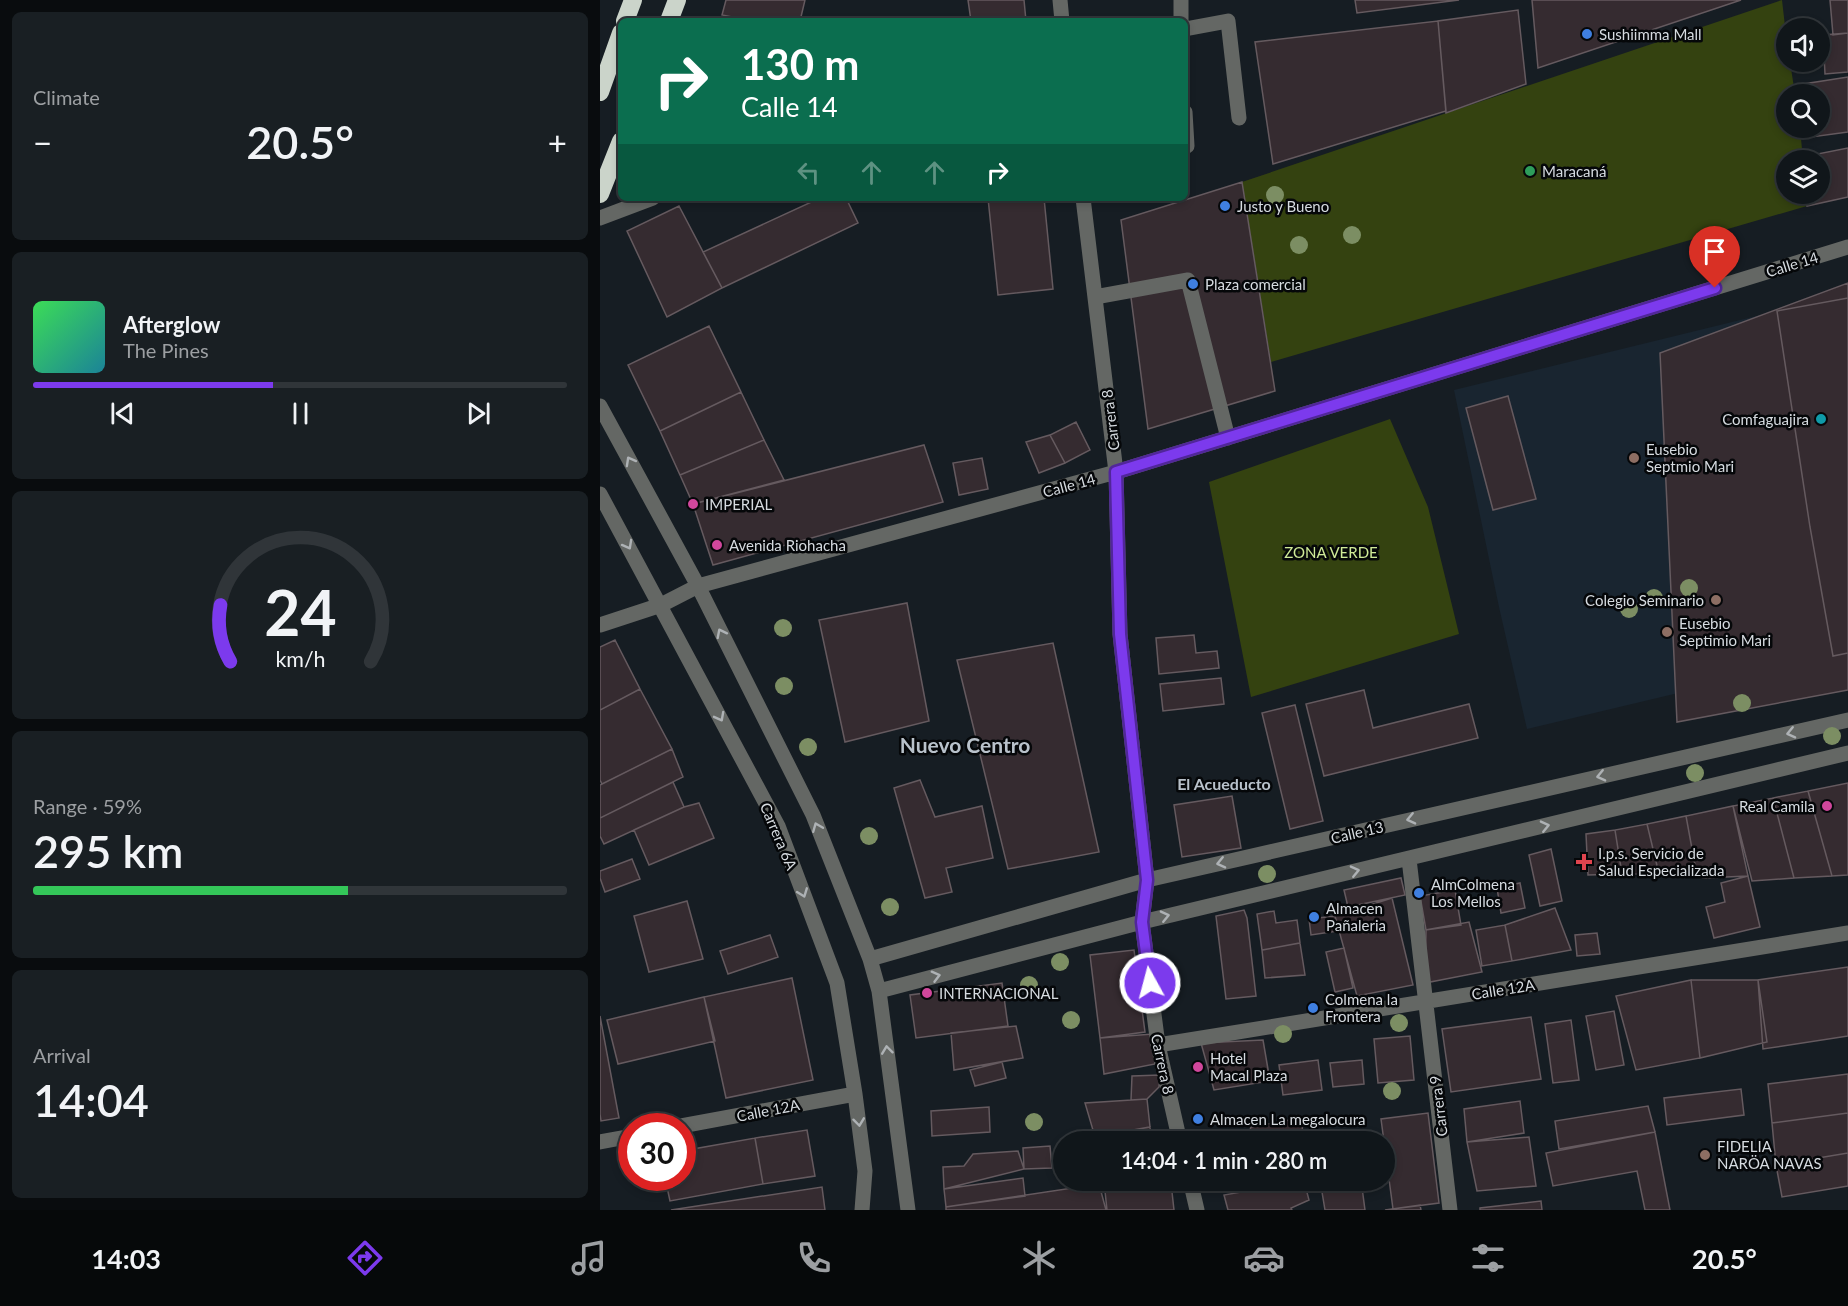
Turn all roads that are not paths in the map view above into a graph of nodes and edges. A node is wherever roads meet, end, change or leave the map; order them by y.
1 (633, 0) edge
2 (677, 0) edge
3 (1060, 0) edge
4 (1181, 0) edge
5 (627, 18) edge
6 (670, 18) edge
7 (1062, 18) edge
8 (1181, 18) edge
9 (1188, 28) edge
10 (618, 41) edge
11 (600, 92) edge
12 (1239, 118) dead end
13 (618, 149) edge
14 (600, 194) edge
15 (645, 201) edge
16 (1083, 201) edge
17 (600, 218) edge
18 (1848, 247) edge
19 (1095, 297) junction
20 (600, 406) edge
21 (1228, 438) junction
22 (1116, 472) junction
23 (600, 494) edge
24 (698, 586) junction
25 (661, 605) junction
26 (600, 625) edge
27 (1848, 720) edge
28 (1848, 753) edge
29 (1408, 859) junction
30 (1147, 880) junction
31 (1142, 922) junction
32 (1848, 933) edge
33 (870, 959) junction
34 (879, 990) junction
35 (1425, 1002) junction
36 (1158, 1045) junction
37 (855, 1094) junction
38 (696, 1123) edge
39 (1178, 1131) edge
40 (618, 1139) edge
41 (600, 1142) edge
42 (1193, 1191) edge
43 (862, 1210) edge
44 (908, 1210) edge
45 (1197, 1210) edge
46 (1450, 1210) edge

1 - 5 highway
2 - 6 highway
3 - 7 street
4 - 8 street
9 - 12 street
10 - 11 highway
13 - 14 highway
15 - 17 street
16 - 19 street, Carrera 8
18 - 21 street, Calle 14
19 - 21 street
19 - 22 street, Carrera 8
24 -> 20 street
21 - 22 street, Calle 14
22 - 24 street, Calle 14
22 - 30 street, Carrera 8
23 -> 25 street, Carrera 6A
24 - 25 street, Calle 14
33 -> 24 street
25 - 26 street, Calle 14
25 -> 37 street, Carrera 6A
27 -> 30 street, Calle 13
29 -> 28 street
31 -> 29 street
29 - 35 street, Carrera 9
30 - 31 street, Carrera 8
30 - 33 street, Calle 13
34 -> 31 street
31 - 36 street, Carrera 8
32 - 35 street, Calle 12A
33 - 34 street
44 -> 34 street
35 - 36 street, Calle 12A
35 - 46 street, Carrera 9
36 - 39 street, Carrera 8
37 - 38 street, Calle 12A
37 -> 43 street, Carrera 6A
40 - 41 street
42 - 45 street

